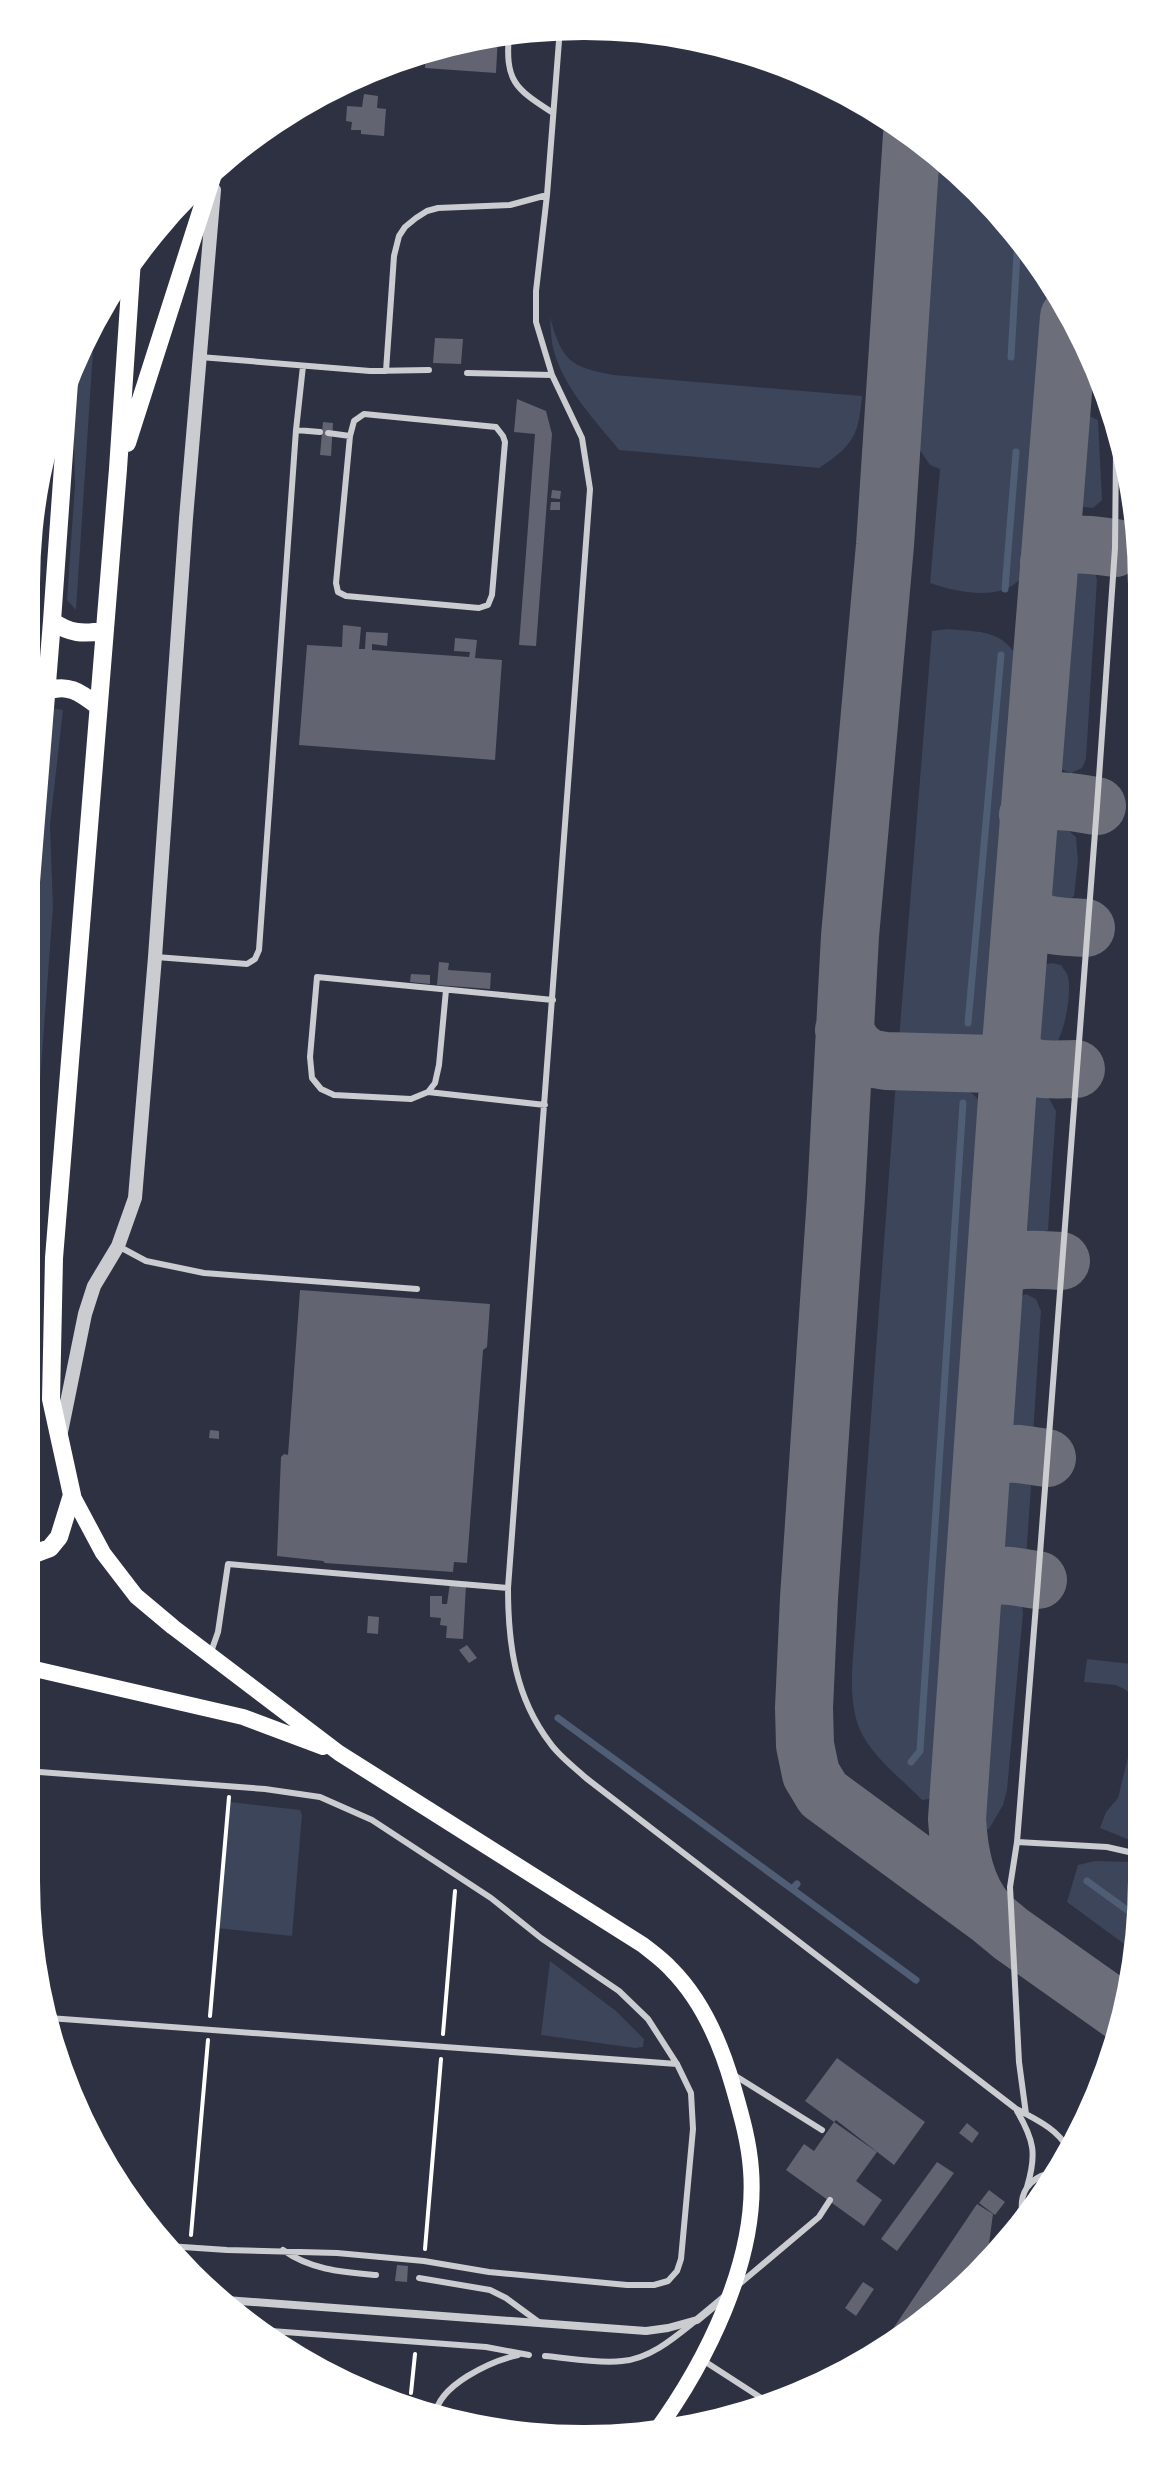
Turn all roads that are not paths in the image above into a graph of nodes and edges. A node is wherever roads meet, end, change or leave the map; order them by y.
1 (559, 41) edge
2 (508, 46) edge
3 (553, 114) junction
4 (214, 186) edge
5 (208, 191) edge
6 (547, 195) junction
7 (130, 285) edge
8 (200, 357) junction
9 (303, 366) junction
10 (429, 370) dead end
11 (386, 371) junction
12 (467, 373) dead end
13 (552, 375) junction
14 (66, 418) edge
15 (296, 430) junction
16 (320, 432) dead end
17 (328, 433) dead end
18 (350, 436) junction
19 (118, 469) junction
20 (1118, 478) edge
21 (52, 621) junction
22 (104, 631) junction
23 (45, 692) junction
24 (98, 706) junction
25 (40, 758) edge
26 (155, 957) junction
27 (446, 990) junction
28 (553, 1000) junction
29 (428, 1092) junction
30 (545, 1105) junction
31 (118, 1246) junction
32 (417, 1289) dead end
33 (59, 1441) junction
34 (72, 1495) junction
35 (40, 1552) edge
36 (508, 1588) junction
37 (210, 1655) junction
38 (40, 1670) edge
39 (339, 1753) junction
40 (40, 1772) edge
41 (1017, 1842) junction
42 (1128, 1852) edge
43 (58, 2019) edge
44 (677, 2064) junction
45 (729, 2071) junction
46 (1015, 2108) junction
47 (1026, 2114) junction
48 (822, 2130) dead end
49 (1062, 2139) edge
50 (1041, 2175) edge
51 (1027, 2187) junction
52 (830, 2200) dead end
53 (1022, 2204) edge
54 (181, 2247) edge
55 (283, 2250) junction
56 (376, 2275) dead end
57 (419, 2278) dead end
58 (732, 2291) junction
59 (238, 2301) edge
60 (697, 2320) junction
61 (542, 2324) junction
62 (280, 2332) edge
63 (521, 2354) junction
64 (529, 2355) dead end
65 (545, 2356) dead end
66 (701, 2359) junction
67 (758, 2396) edge
68 (441, 2405) edge
69 (664, 2419) edge

1 - 3 lane
2 - 3 lane
3 - 6 lane
4 - 8 street
5 - 19 main road
6 - 11 lane
6 - 13 lane
7 - 19 main road
8 - 9 lane
8 - 26 street
9 - 11 lane
9 - 15 lane
10 - 11 lane
12 - 13 lane
13 - 28 lane
14 - 21 main road
15 - 16 lane
15 - 26 lane
17 - 18 lane
18 - 18 lane
19 - 22 main road
20 - 41 lane
21 - 22 main road
21 - 23 main road
22 - 24 main road
23 - 24 main road
23 - 25 main road
24 - 33 main road
26 - 31 street
27 - 28 lane
27 - 29 lane
27 - 29 lane
28 - 30 lane
29 - 30 lane
30 - 36 lane
31 - 32 lane
31 - 33 street
33 - 34 main road
34 - 35 main road
34 - 37 main road
36 - 37 lane
36 - 46 lane
37 - 39 main road
38 - 39 main road
39 - 45 main road
40 - 44 lane
41 - 42 lane
41 - 47 lane
43 - 44 lane
44 - 55 lane
45 - 48 lane
45 - 58 main road
46 - 47 lane
46 - 51 lane
47 - 49 lane
50 - 51 lane
51 - 53 lane
52 - 58 lane
54 - 55 lane
55 - 56 lane
57 - 61 lane
58 - 60 street
58 - 66 main road
59 - 61 street
60 - 61 street
60 - 65 lane
62 - 63 lane
63 - 64 lane
63 - 68 lane
66 - 67 lane
66 - 69 main road

